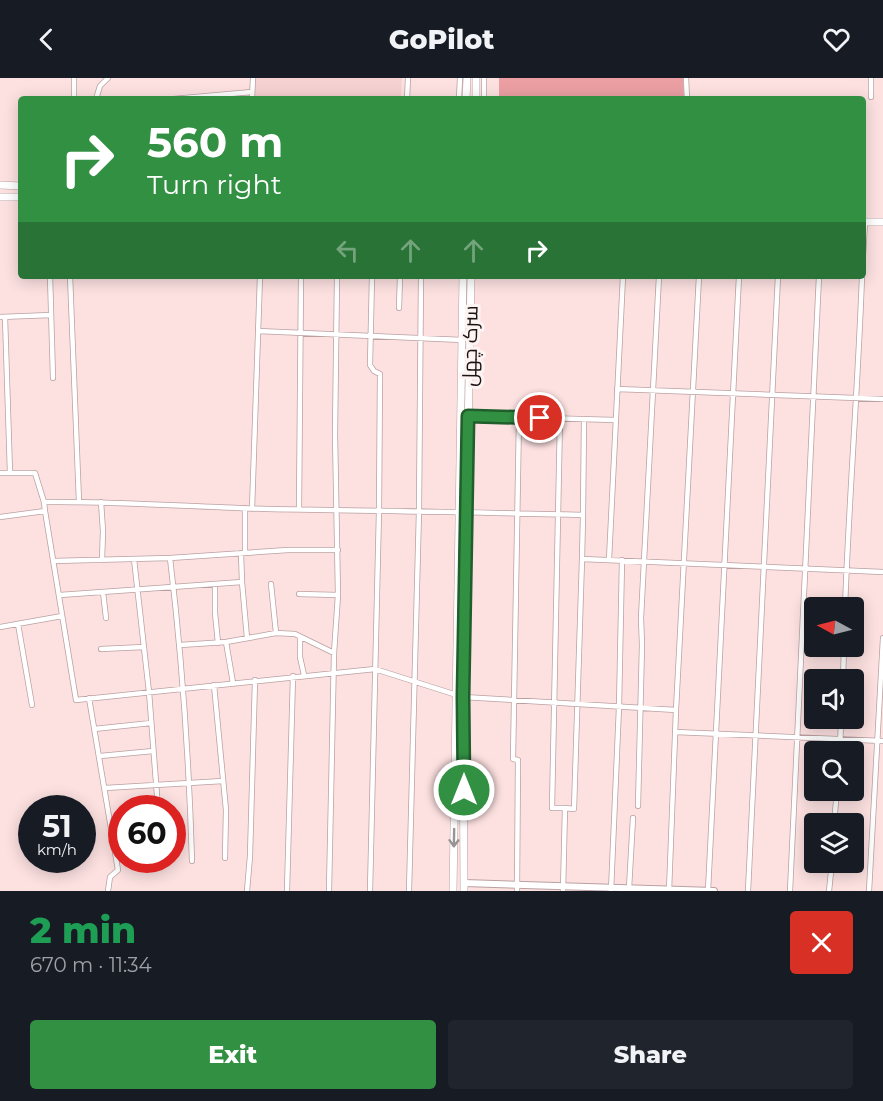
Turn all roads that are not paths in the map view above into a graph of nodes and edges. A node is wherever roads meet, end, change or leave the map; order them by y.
1 (74, 78) edge
2 (108, 78) edge
3 (253, 78) edge
4 (408, 78) edge
5 (460, 78) edge
6 (467, 78) edge
7 (476, 78) edge
8 (484, 78) edge
9 (686, 78) edge
10 (871, 78) edge
11 (252, 92) junction
12 (74, 96) edge
13 (97, 96) edge
14 (207, 96) edge
15 (252, 96) edge
16 (407, 96) edge
17 (459, 96) edge
18 (466, 96) edge
19 (476, 96) edge
20 (484, 96) edge
21 (687, 96) edge
22 (871, 97) dead end
23 (0, 185) edge
24 (18, 186) edge
25 (0, 197) edge
26 (18, 197) edge
27 (866, 222) edge
28 (883, 222) edge
29 (50, 279) edge
30 (70, 279) edge
31 (260, 279) edge
32 (301, 279) edge
33 (337, 279) edge
34 (372, 279) edge
35 (400, 279) edge
36 (421, 279) edge
37 (463, 279) edge
38 (471, 279) edge
39 (623, 279) edge
40 (659, 279) edge
41 (699, 279) edge
42 (740, 279) edge
43 (778, 279) edge
44 (819, 279) edge
45 (862, 279) edge
46 (399, 308) dead end
47 (51, 315) junction
48 (3, 317) edge
49 (258, 331) junction
50 (300, 332) junction
51 (335, 334) junction
52 (370, 336) junction
53 (420, 338) junction
54 (466, 340) junction
55 (3, 349) edge
56 (53, 378) dead end
57 (617, 389) junction
58 (653, 390) junction
59 (693, 392) junction
60 (732, 394) junction
61 (772, 395) junction
62 (813, 396) junction
63 (857, 398) junction
64 (883, 399) edge
65 (468, 416) junction
66 (519, 418) junction
67 (560, 419) junction
68 (584, 419) junction
69 (615, 420) junction
70 (10, 472) junction
71 (0, 473) edge
72 (80, 501) junction
73 (44, 502) junction
74 (101, 502) junction
75 (245, 508) junction
76 (252, 508) junction
77 (298, 509) junction
78 (338, 510) junction
79 (45, 511) junction
80 (379, 511) junction
81 (419, 511) junction
82 (463, 511) junction
83 (518, 513) junction
84 (558, 514) junction
85 (583, 515) junction
86 (0, 517) edge
87 (338, 550) junction
88 (243, 553) junction
89 (170, 558) junction
90 (134, 559) junction
91 (582, 559) junction
92 (102, 560) junction
93 (609, 560) junction
94 (622, 560) junction
95 (53, 561) junction
96 (645, 561) junction
97 (684, 563) junction
98 (724, 565) junction
99 (764, 567) junction
100 (804, 568) junction
101 (846, 570) junction
102 (883, 572) edge
103 (242, 582) junction
104 (215, 584) junction
105 (271, 584) dead end
106 (173, 586) junction
107 (138, 590) junction
108 (103, 592) junction
109 (299, 594) dead end
110 (60, 595) junction
111 (338, 595) junction
112 (845, 597) edge
113 (62, 616) junction
114 (106, 618) dead end
115 (18, 624) junction
116 (0, 627) edge
117 (276, 633) junction
118 (300, 637) junction
119 (247, 638) junction
120 (883, 638) edge
121 (226, 642) junction
122 (218, 643) junction
123 (180, 645) junction
124 (144, 647) junction
125 (101, 649) dead end
126 (334, 653) junction
127 (375, 669) junction
128 (334, 672) junction
129 (304, 675) junction
130 (293, 676) junction
131 (255, 680) junction
132 (414, 680) junction
133 (233, 683) junction
134 (214, 685) junction
135 (183, 688) junction
136 (149, 692) junction
137 (460, 696) junction
138 (89, 698) junction
139 (514, 701) junction
140 (554, 704) junction
141 (32, 705) dead end
142 (578, 705) junction
143 (619, 707) junction
144 (640, 708) junction
145 (676, 710) junction
146 (151, 723) junction
147 (94, 729) junction
148 (841, 729) edge
149 (675, 732) junction
150 (715, 734) junction
151 (755, 736) junction
152 (796, 738) junction
153 (841, 740) junction
154 (880, 741) edge
155 (153, 751) junction
156 (100, 756) junction
157 (223, 781) junction
158 (189, 783) junction
159 (156, 784) junction
160 (105, 788) junction
161 (157, 795) edge
162 (638, 806) dead end
163 (565, 808) junction
164 (633, 818) dead end
165 (225, 858) dead end
166 (192, 861) dead end
167 (831, 873) edge
168 (464, 887) edge
169 (517, 888) edge
170 (629, 888) junction
171 (563, 889) edge
172 (611, 889) edge
173 (652, 890) edge
174 (669, 890) edge
175 (108, 891) edge
176 (247, 891) edge
177 (287, 891) edge
178 (329, 891) edge
179 (370, 891) edge
180 (409, 891) edge
181 (453, 891) edge
182 (708, 891) edge
183 (714, 891) edge
184 (748, 891) edge
185 (790, 891) edge
186 (830, 891) edge
187 (869, 891) edge

1 - 12 street
2 - 13 street
3 - 11 street
4 - 16 street
5 - 17 street
6 - 18 main road
7 - 19 main road
8 - 20 street
9 - 21 street
10 - 22 street
11 - 14 street
11 - 15 street
23 - 24 main road
25 - 26 main road
27 - 28 main road
29 - 47 street
30 - 72 street
31 - 49 street
32 - 50 street
33 - 51 street
34 - 52 street
35 - 46 street
36 - 53 street
37 - 54 main road
38 - 54 main road, سرک چهل
39 - 57 street
40 - 58 street
41 - 59 street
42 - 60 street
43 - 61 street
44 - 62 street
45 - 63 street
47 - 48 street
47 - 56 street
48 - 55 street
49 - 50 street
49 - 76 street
50 - 51 street
50 - 77 street
51 - 52 street
51 - 78 street
52 - 53 street
52 - 80 street
53 - 54 street
53 - 81 street
54 - 65 main road, سرک چهل
54 - 82 main road
55 - 70 street
57 - 58 street
57 - 69 street
58 - 59 street
58 - 96 street
59 - 60 street
59 - 97 street
60 - 61 street
60 - 98 street
61 - 62 street
61 - 99 street
62 - 63 street
62 - 100 street
63 - 64 street
63 - 101 street
65 - 66 street
65 - 82 main road, سرک چهل
66 - 67 street
66 - 83 street
67 - 68 street
67 - 84 street
68 - 69 street
68 - 85 street
69 - 93 street
70 - 71 street
70 - 73 street
72 - 73 street
72 - 74 street
73 - 79 street
74 - 75 street
74 - 92 street
75 - 76 street
75 - 88 street
76 - 77 street
77 - 78 street
78 - 80 street
78 - 87 street
79 - 86 street
79 - 95 street
80 - 81 street
80 - 127 street
81 - 82 street
81 - 132 street
82 - 83 street
82 - 137 main road, سرک چهل
83 - 84 street
83 - 139 street
84 - 85 street
84 - 140 street
85 - 91 street
87 - 88 street
87 - 111 street
88 - 89 street
88 - 103 street
89 - 90 street
89 - 106 street
90 - 92 street
90 - 107 street
91 - 93 street
91 - 142 street
92 - 95 street
93 - 94 street
94 - 96 street
94 - 143 street
95 - 110 street
96 - 97 street
96 - 144 street
97 - 98 street
97 - 145 street
98 - 99 street
98 - 150 street
99 - 100 street
99 - 151 street
100 - 101 street
100 - 152 street
101 - 102 street
101 - 112 street
103 - 104 street
103 - 119 street
104 - 106 street
104 - 122 street
105 - 117 street
106 - 107 street
106 - 123 street
107 - 108 street
107 - 124 street
108 - 110 street
108 - 114 street
109 - 111 street
110 - 113 street
111 - 126 street
113 - 115 street
113 - 138 street
115 - 116 street
115 - 141 street
117 - 118 street
117 - 119 street
118 - 126 street
118 - 129 street
119 - 121 street
120 - 154 street
121 - 122 street
121 - 133 street
122 - 123 street
123 - 135 street
124 - 125 street
124 - 136 street
126 - 128 street
127 - 128 street
127 - 132 street
127 - 179 street
128 - 129 street
128 - 178 street
129 - 130 street
130 - 131 street
130 - 177 street
131 - 133 street
131 - 176 street
132 - 137 street
132 - 180 street
133 - 134 street
134 - 135 street
134 - 157 street
135 - 136 street
135 - 158 street
136 - 138 street
136 - 146 street
137 - 139 street
137 - 168 main road, سرک چهل
137 -> 181 main road
138 - 147 street
139 - 140 street
139 - 169 street
140 - 142 street
140 - 163 street
142 - 143 street
142 - 163 street
143 - 144 street
143 - 172 street
144 - 145 street
144 - 162 street
145 - 149 street
146 - 147 street
146 - 155 street
147 - 156 street
148 - 153 street
149 - 150 street
149 - 174 street
150 - 151 street
150 - 182 street
151 - 152 street
151 - 184 street
152 - 153 street
152 - 185 street
153 - 154 street
154 - 187 street
155 - 156 street
155 - 159 street
156 - 160 street
157 - 158 street
157 - 165 street
158 - 159 street
158 - 166 street
159 - 160 street
159 - 161 street
160 - 175 street
163 - 171 street
164 - 170 street
167 - 186 street
168 - 169 street
169 - 171 street
170 - 172 street
170 - 173 street
171 - 172 street
173 - 174 street
174 - 182 street
182 - 183 street

